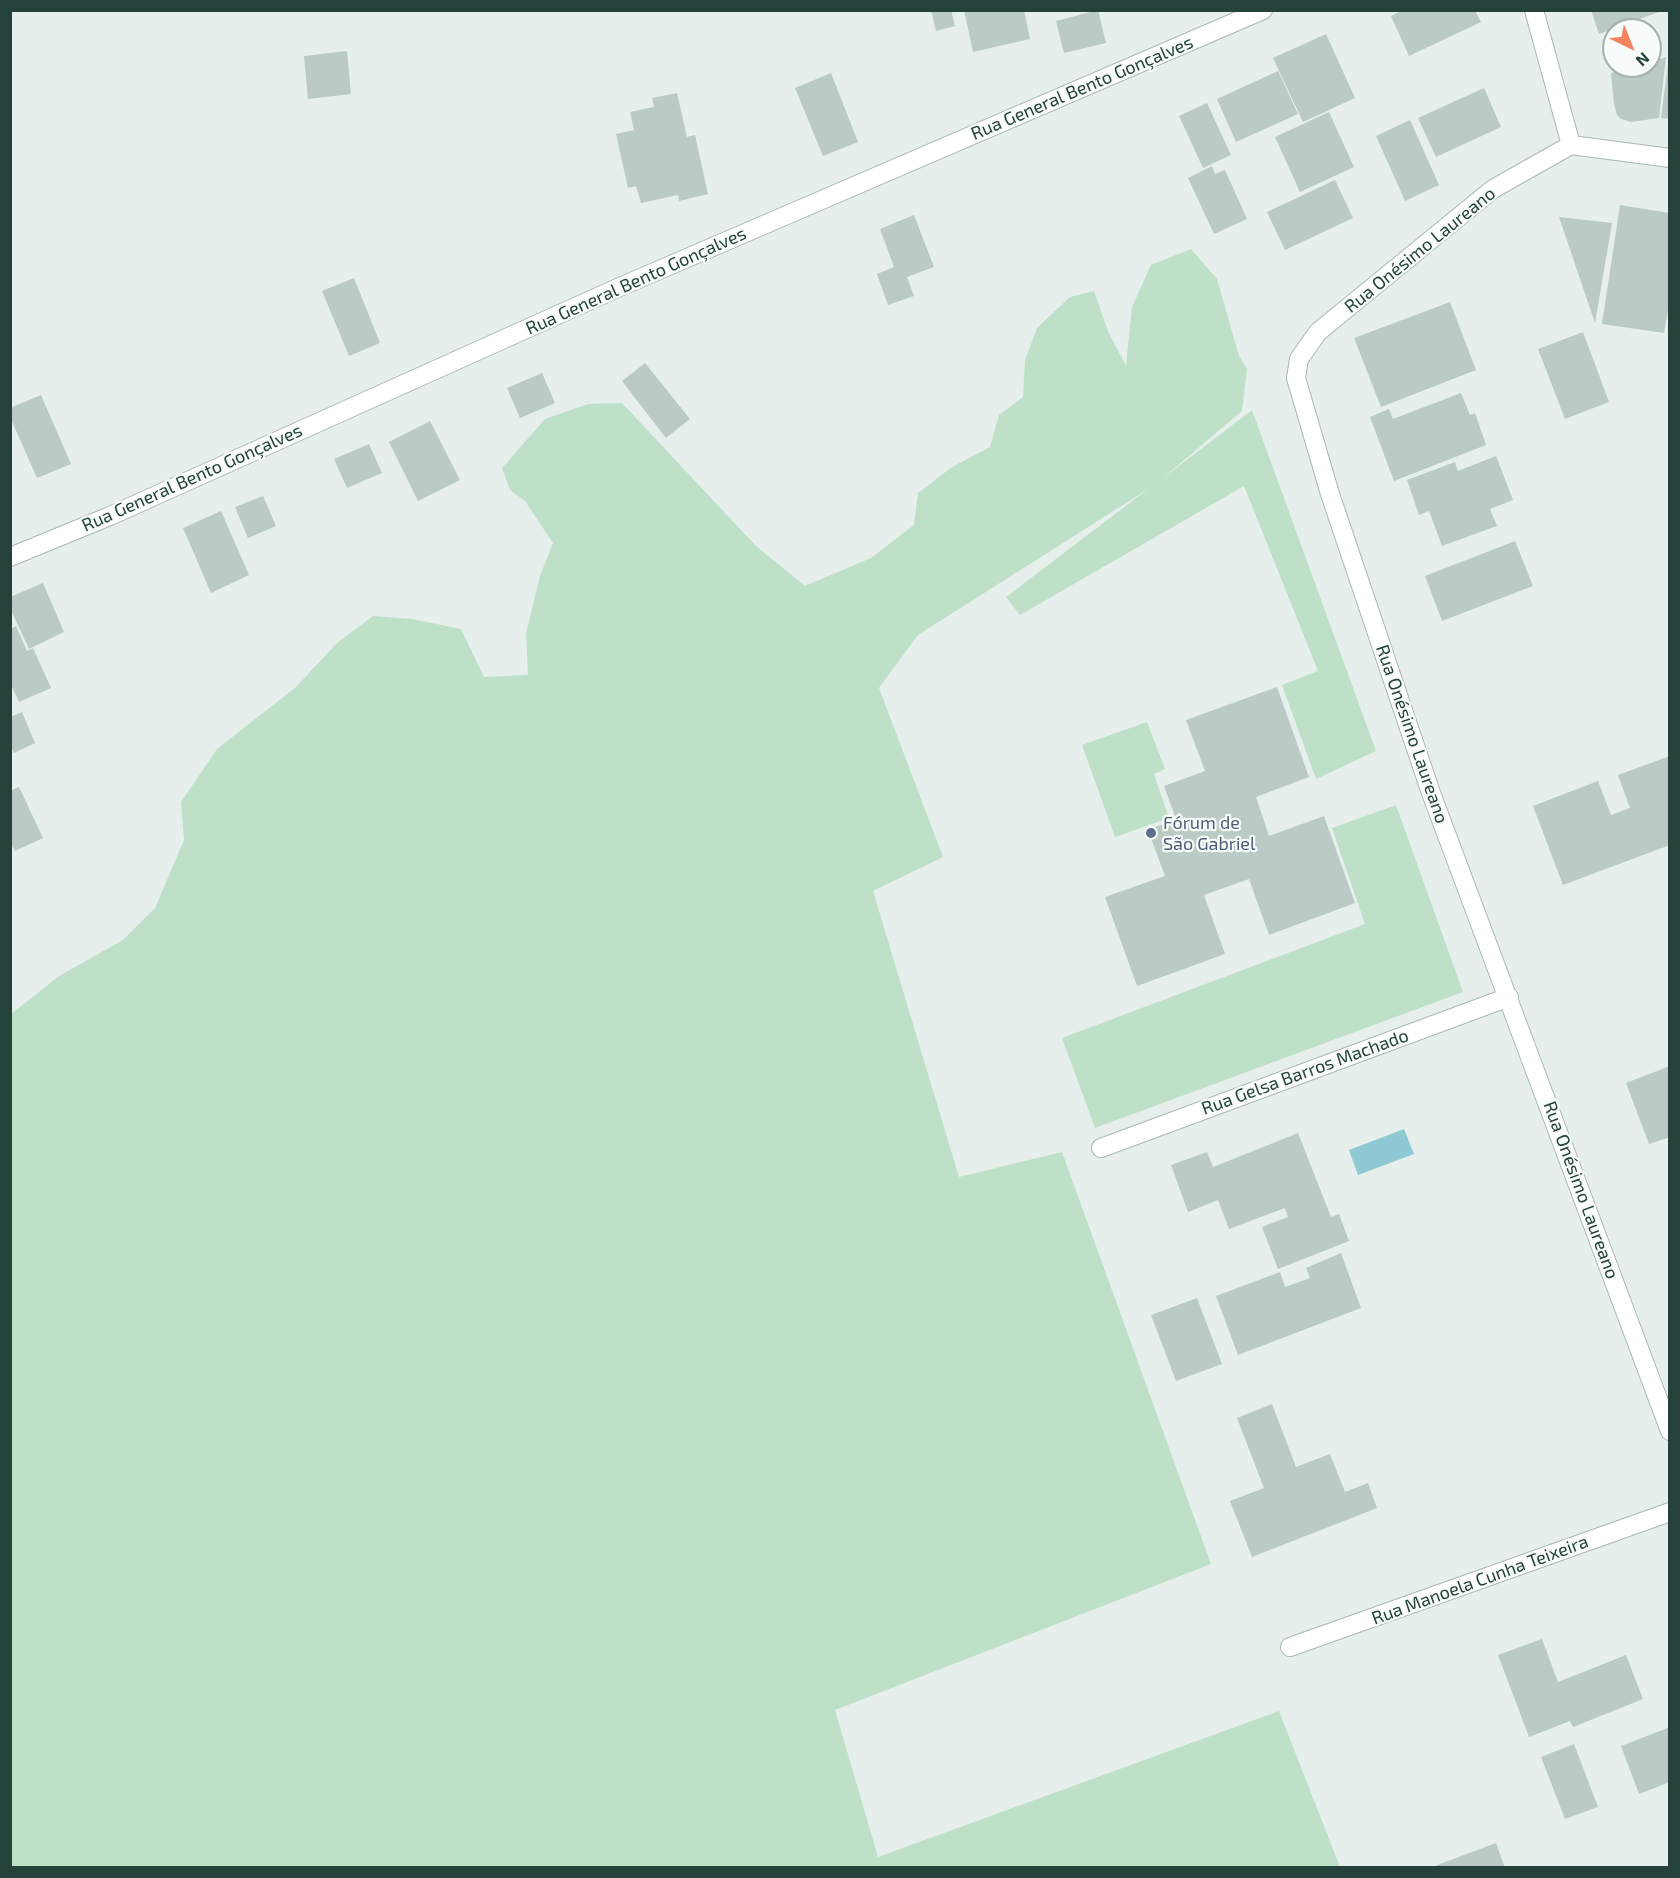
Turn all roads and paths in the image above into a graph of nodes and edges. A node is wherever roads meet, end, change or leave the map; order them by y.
1 (1263, 10) edge
2 (1534, 10) edge
3 (1571, 145) junction
4 (1670, 158) edge
5 (10, 557) edge
6 (1509, 997) junction
7 (1101, 1148) dead end
8 (1670, 1431) edge
9 (1670, 1512) edge
10 (1290, 1647) dead end

1 - 5 street, Rua General Bento Gonçalves
2 - 3 street
3 - 4 street
3 - 6 street, Rua Onésimo Laureano
6 - 7 street, Rua Gelsa Barros Machado
6 - 8 street, Rua Onésimo Laureano
9 - 10 street, Rua Manoela Cunha Teixeira

